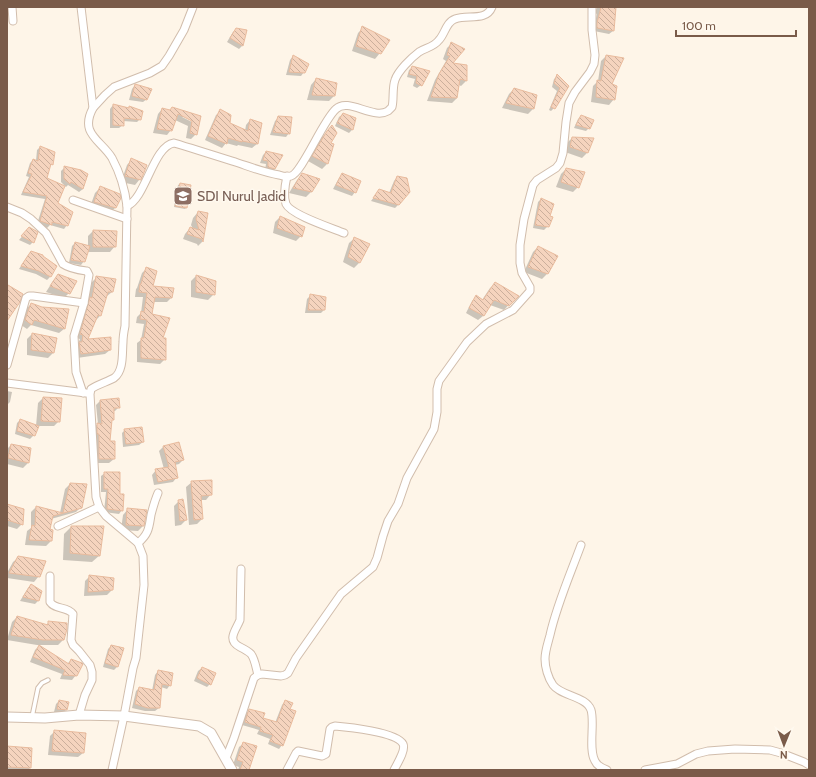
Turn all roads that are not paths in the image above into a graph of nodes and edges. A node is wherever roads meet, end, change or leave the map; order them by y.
1 (12, 7) edge
2 (81, 7) edge
3 (193, 7) edge
4 (492, 7) edge
5 (592, 7) edge
6 (13, 21) dead end
7 (93, 108) junction
8 (287, 176) junction
9 (73, 200) dead end
10 (127, 206) junction
11 (7, 207) edge
12 (127, 219) junction
13 (344, 233) dead end
14 (84, 303) junction
15 (7, 365) edge
16 (7, 383) edge
17 (87, 394) junction
18 (158, 493) dead end
19 (99, 507) junction
20 (58, 526) dead end
21 (138, 543) junction
22 (581, 545) dead end
23 (241, 569) dead end
24 (50, 576) dead end
25 (258, 675) junction
26 (48, 680) dead end
27 (79, 715) junction
28 (7, 716) edge
29 (32, 716) junction
30 (124, 716) junction
31 (226, 758) junction
32 (809, 765) edge
33 (662, 769) edge
34 (112, 770) edge
35 (232, 770) edge
36 (286, 770) edge
37 (394, 770) edge
38 (607, 770) edge
39 (645, 770) edge

1 - 6 street
2 - 7 street
3 - 7 street
4 - 8 street
5 - 25 street
7 - 10 street
8 - 10 street
8 - 13 street
9 - 12 street
10 - 12 street
11 - 14 street
12 - 17 street
14 - 15 street
14 - 17 street
16 - 17 street
17 - 19 street
18 - 21 street
19 - 20 street
19 - 21 street
21 - 30 street
22 - 38 street
23 - 25 street
24 - 27 street
25 - 31 street
26 - 29 lane
27 - 29 street
27 - 30 street
28 - 29 street
30 - 31 street
30 - 34 street
31 - 35 street
32 - 33 street
33 - 39 street
36 - 37 street

